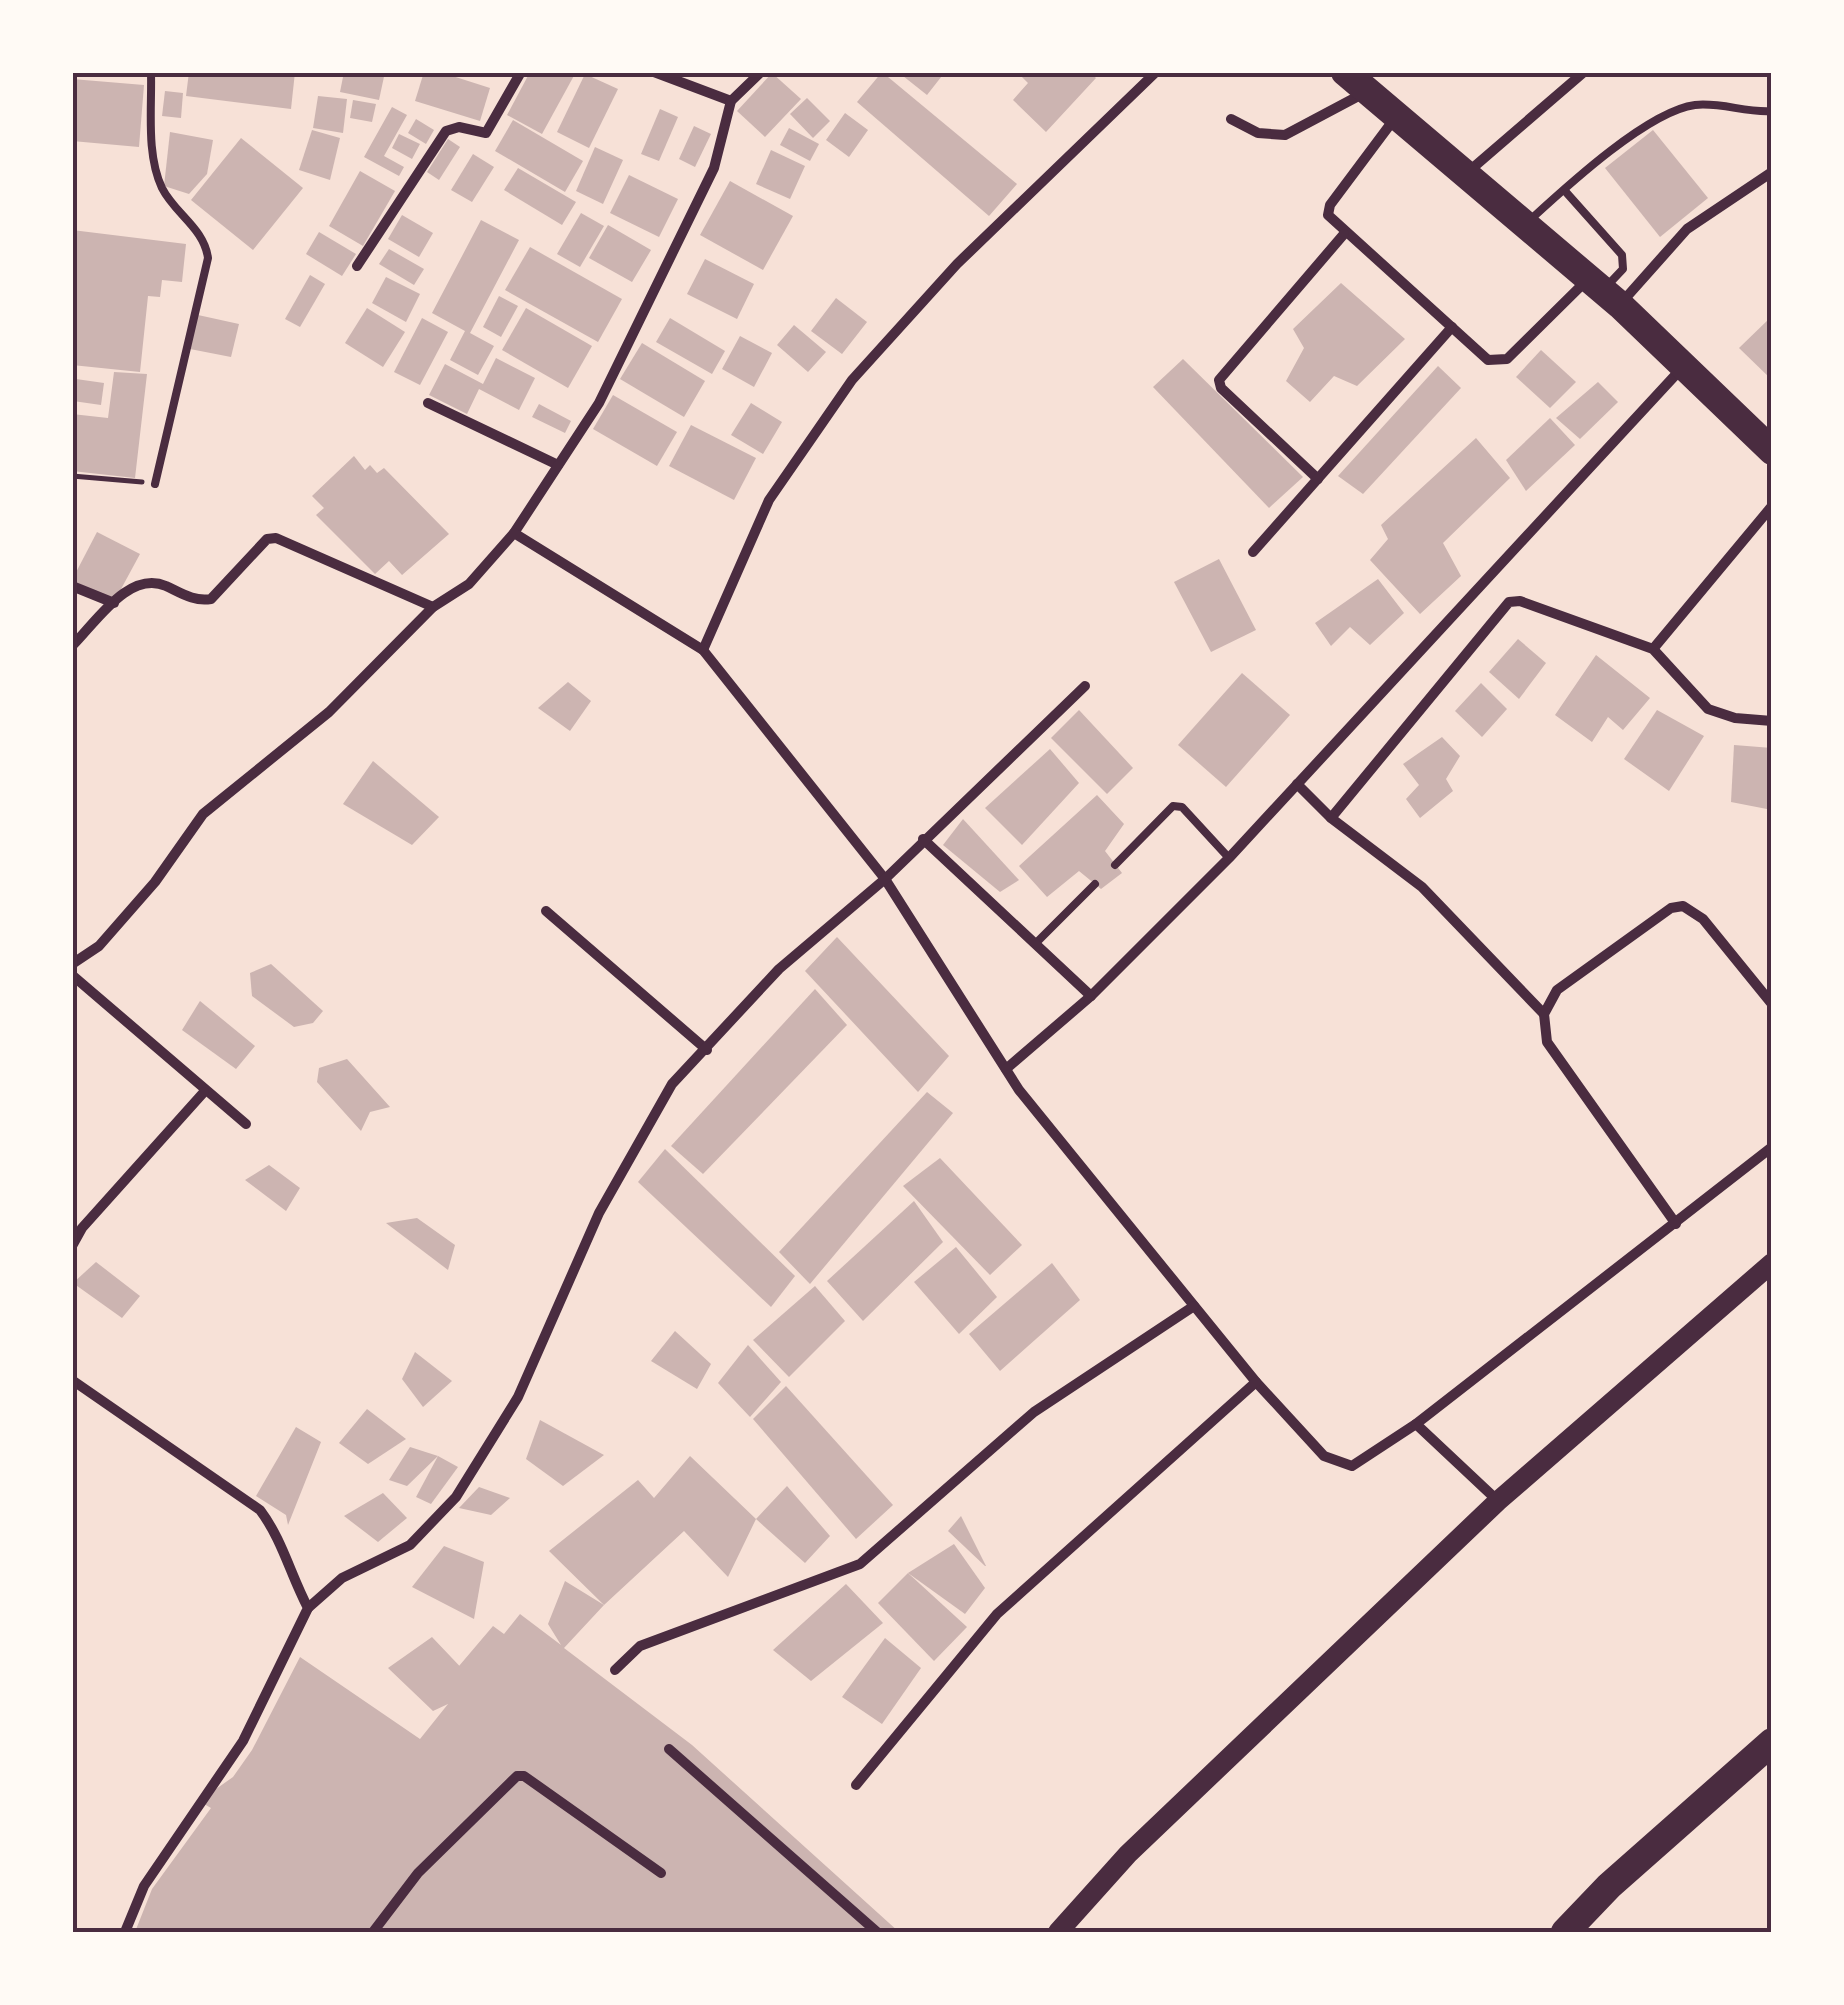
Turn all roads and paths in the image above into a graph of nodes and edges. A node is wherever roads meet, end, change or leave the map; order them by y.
1 (151, 72) edge
2 (521, 72) edge
3 (654, 72) edge
4 (761, 72) edge
5 (1156, 72) edge
6 (1345, 72) edge
7 (1584, 72) edge
8 (1366, 92) junction
9 (731, 101) junction
10 (1772, 111) edge
11 (1396, 117) junction
12 (1231, 118) dead end
13 (1772, 172) edge
14 (1463, 177) junction
15 (1566, 191) junction
16 (1523, 226) junction
17 (1344, 234) junction
18 (358, 266) dead end
19 (1604, 292) junction
20 (1452, 328) junction
21 (1685, 365) junction
22 (428, 403) dead end
23 (1772, 451) edge
24 (558, 464) junction
25 (72, 476) edge
26 (1318, 479) junction
27 (155, 484) joint
28 (1772, 506) edge
29 (514, 533) junction
30 (1253, 552) dead end
31 (72, 586) edge
32 (114, 604) junction
33 (433, 607) junction
34 (72, 646) edge
35 (1653, 648) junction
36 (703, 650) junction
37 (1084, 686) dead end
38 (1772, 721) edge
39 (1296, 784) junction
40 (1331, 818) junction
41 (924, 839) junction
42 (1229, 858) junction
43 (1115, 865) dead end
44 (885, 879) junction
45 (1096, 884) dead end
46 (546, 911) dead end
47 (1035, 944) junction
48 (72, 964) edge
49 (72, 975) edge
50 (1092, 996) junction
51 (1772, 1004) edge
52 (1544, 1014) junction
53 (707, 1050) junction
54 (1006, 1069) junction
55 (204, 1092) junction
56 (246, 1124) dead end
57 (1772, 1148) edge
58 (1676, 1224) junction
59 (72, 1246) edge
60 (1772, 1263) edge
61 (1194, 1306) junction
62 (72, 1380) edge
63 (1256, 1382) junction
64 (1416, 1424) junction
65 (1498, 1501) junction
66 (308, 1608) junction
67 (615, 1670) dead end
68 (1772, 1742) edge
69 (669, 1749) dead end
70 (856, 1785) dead end
71 (661, 1873) dead end
72 (124, 1932) edge
73 (373, 1932) edge
74 (877, 1932) edge
75 (1058, 1932) edge
76 (1566, 1932) edge

1 - 27 lane
2 - 18 street
3 - 9 street
4 - 9 street
5 - 36 street
6 - 8 highway
7 - 14 street
8 - 11 highway
8 - 12 street
9 - 24 street
10 - 15 lane
11 - 14 highway
11 - 17 street
13 - 19 street
14 - 16 highway
15 - 16 lane
15 - 19 lane
16 - 19 highway
17 - 20 street
17 - 26 street
19 - 20 street
19 - 21 highway
20 - 26 street
21 - 23 highway
21 - 39 street
22 - 24 street
24 - 29 street
25 - 27 path
26 - 30 street
28 - 35 street
29 - 33 street
29 - 36 street
31 - 32 street
32 - 33 street
32 - 34 street
33 - 48 street
35 - 38 street
35 - 40 street
36 - 44 street
37 - 41 street
39 - 40 street
39 - 42 street
40 - 52 street
41 - 44 street
41 - 47 street
42 - 43 lane
42 - 50 street
44 - 53 street
44 - 54 street
45 - 47 lane
46 - 53 street
47 - 50 street
49 - 55 street
50 - 54 street
51 - 52 street
52 - 58 street
53 - 66 street
54 - 61 street
55 - 56 street
55 - 59 street
57 - 58 street
58 - 64 street
60 - 65 main road
61 - 63 street
61 - 67 street
62 - 66 street
63 - 64 street
63 - 70 street
64 - 65 street
65 - 75 main road
66 - 72 street
68 - 76 highway
69 - 74 street
71 - 73 street

